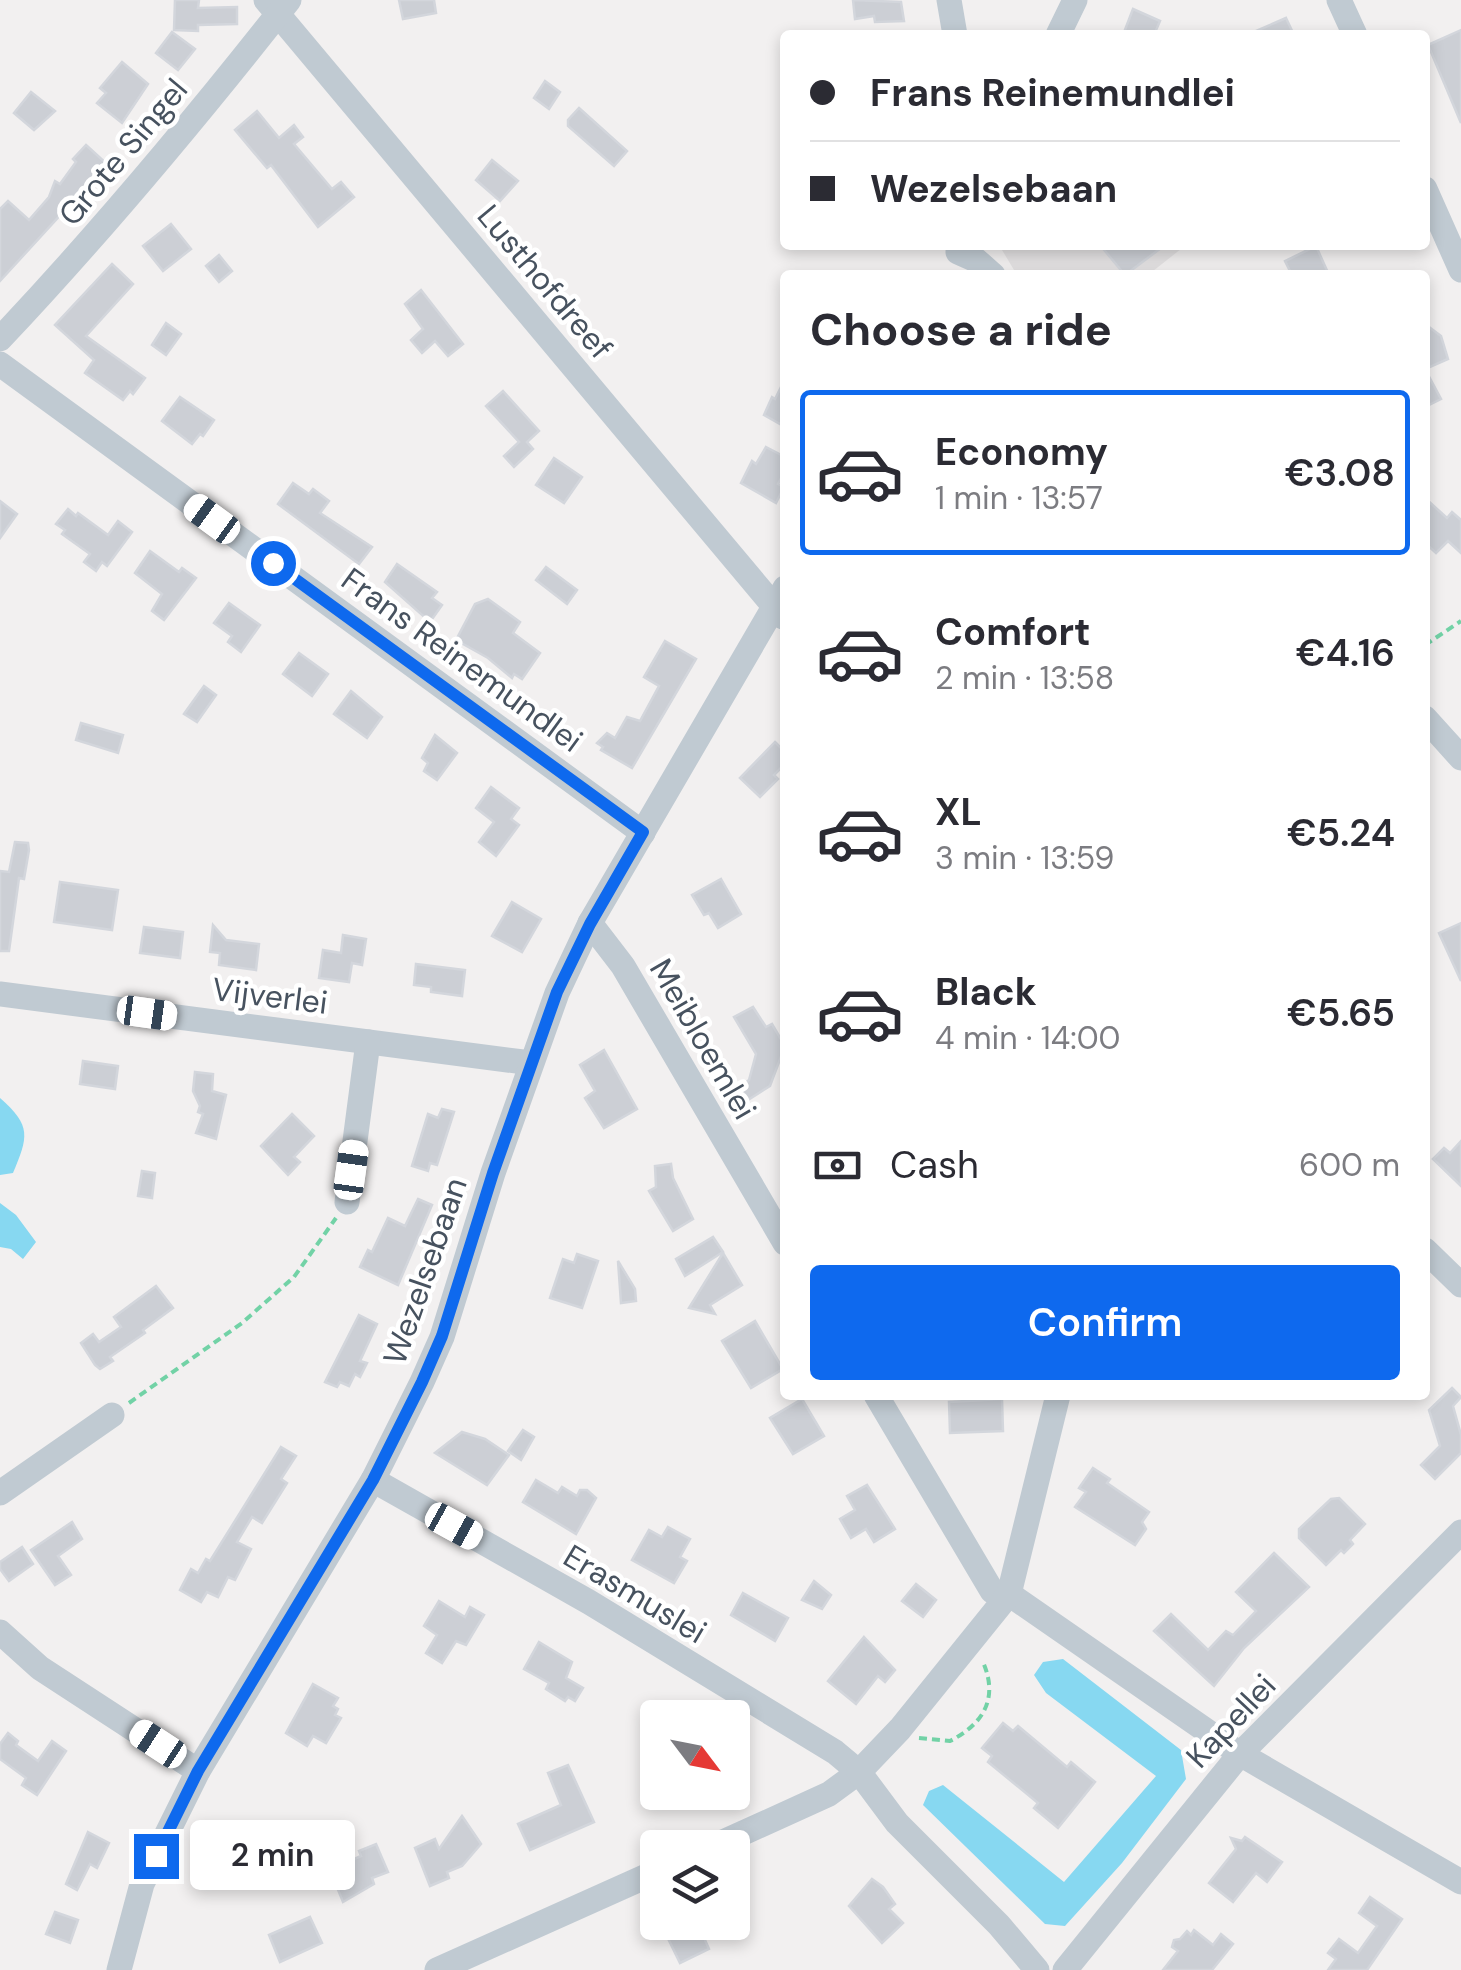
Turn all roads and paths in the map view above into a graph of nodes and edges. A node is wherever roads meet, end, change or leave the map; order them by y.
1 (950, 0) edge
2 (1075, 0) edge
3 (1339, 0) edge
4 (277, 5) edge
5 (954, 30) edge
6 (1060, 30) edge
7 (1353, 30) edge
8 (1430, 200) edge
9 (955, 257) edge
10 (987, 270) edge
11 (1461, 270) edge
12 (0, 339) edge
13 (0, 364) edge
14 (780, 603) edge
15 (780, 608) edge
16 (1461, 621) edge
17 (1430, 642) edge
18 (1430, 724) edge
19 (1461, 758) edge
20 (643, 832) junction
21 (590, 924) junction
22 (0, 994) edge
23 (368, 1042) junction
24 (531, 1064) junction
25 (347, 1202) joint
26 (780, 1234) edge
27 (1430, 1255) edge
28 (1461, 1285) edge
29 (879, 1400) edge
30 (1057, 1400) edge
31 (112, 1415) joint
32 (373, 1480) junction
33 (0, 1493) edge
34 (1461, 1532) edge
35 (1010, 1594) junction
36 (0, 1632) edge
37 (969, 1642) junction
38 (900, 1729) junction
39 (1240, 1754) junction
40 (198, 1771) junction
41 (859, 1772) junction
42 (749, 1830) edge
43 (640, 1879) edge
44 (1461, 1882) edge
45 (119, 1970) edge
46 (438, 1970) edge
47 (1037, 1970) edge
48 (1065, 1970) edge

1 - 5 street
2 - 6 street
3 - 7 street
4 - 12 street, Grote Singel
4 - 14 street, Lusthofdreef
8 - 11 street
9 - 10 street
13 - 20 street, Frans Reinemundlei
15 - 20 street, Wezelsebaan
16 - 17 path
18 - 19 street
20 - 21 street, Wezelsebaan
21 - 24 street, Wezelsebaan
21 - 26 street, Meibloemlei
22 - 23 street, Vijverlei
23 - 24 street, Vijverlei
23 - 25 street
24 - 32 street, Wezelsebaan
25 - 31 path
27 - 28 street
29 - 35 street
30 - 35 street
31 - 33 street
32 - 40 street, Wezelsebaan
32 - 41 street, Erasmuslei
34 - 39 street, Kapellei
35 - 37 street
35 - 39 street
36 - 40 street
37 - 38 street
37 - 38 path
38 - 41 street
39 - 44 street
39 - 48 street, Kapellei
40 - 45 street, Wezelsebaan
41 - 42 street
41 - 47 street, Erasmuslei
43 - 46 street

